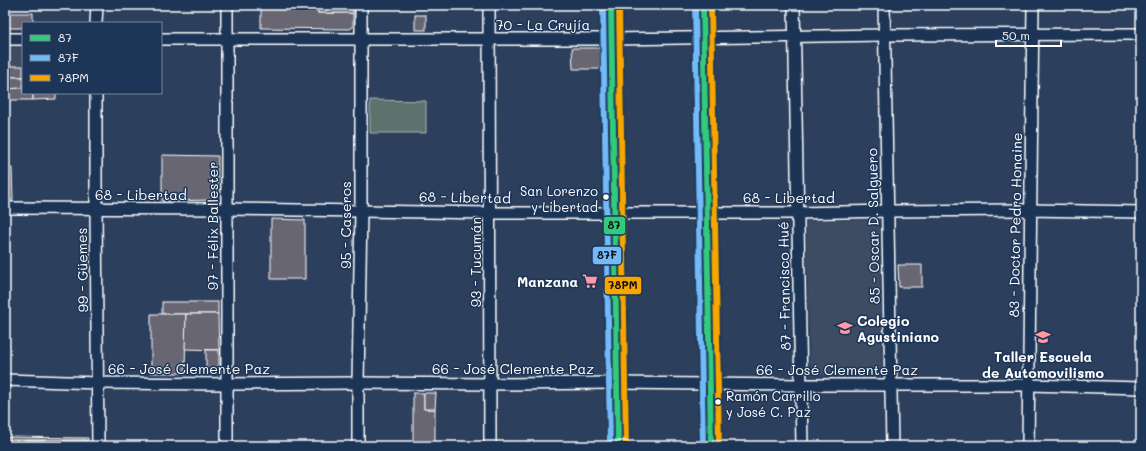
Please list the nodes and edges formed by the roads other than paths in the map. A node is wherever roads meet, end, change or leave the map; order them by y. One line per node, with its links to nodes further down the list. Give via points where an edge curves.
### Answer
1 (97, 5): 10 (street)
2 (227, 5): 19 (street, 97 - Félix Ballester)
3 (361, 5): 20 (street, 95 - Caseros)
4 (489, 5): 21 (street, 93 - Tucumán)
5 (611, 5): 22 (street)
6 (702, 5): 15 (street)
7 (794, 5): 14 (street, 87 - Francisco Hué)
8 (884, 5): 13 (street, 85 - Oscar D. Salguero)
9 (1033, 5): 11 (street, 83 - Doctor Pedro Honaine)
10 (96, 22)
11 (1032, 34): 12 (street, 70 - La Crujía); 13 (street, 70 - La Crujía); 27 (street, 83 - Doctor Pedro Honaine)
12 (1141, 34)
13 (885, 35): 14 (street, 70 - La Crujía); 29 (street, 85 - Oscar D. Salguero)
14 (794, 36): 15 (street, 70 - La Crujía); 34 (street, 87 - Francisco Hué)
15 (703, 38): 22 (street, 70 - La Crujía); 31 (street)
16 (5, 39): 17 (street)
17 (22, 39)
18 (162, 39): 19 (street, 70 - La Crujía)
19 (226, 39): 20 (street, 70 - La Crujía); 26 (street, 97 - Félix Ballester)
20 (360, 39): 21 (street, 70 - La Crujía); 28 (street, 95 - Caseros)
21 (488, 39): 22 (street, 70 - La Crujía); 33 (street, 93 - Tucumán)
22 (612, 39): 30 (street)
23 (96, 94): 25 (street, 99 - Güemes)
24 (5, 208): 25 (street, 68 - Libertad)
25 (96, 209): 26 (street, 68 - Libertad); 37 (street, 99 - Güemes)
26 (228, 209): 28 (street, 68 - Libertad); 39 (street, 97 - Félix Ballester)
27 (1030, 210): 29 (street, 68 - Libertad); 32 (street, 68 - Libertad); 42 (street, 83 - Doctor Pedro Honaine)
28 (361, 211): 33 (street, 68 - Libertad); 36 (street, 95 - Caseros)
29 (888, 211): 34 (street, 68 - Libertad); 44 (street, 85 - Oscar D. Salguero)
30 (615, 212): 31 (street, 68 - Libertad); 33 (street, 68 - Libertad); 38 (street)
31 (707, 212): 34 (street, 68 - Libertad); 41 (street)
32 (1141, 212)
33 (489, 213): 40 (street, 93 - Tucumán)
34 (797, 213): 43 (street, 87 - Francisco Hué)
35 (5, 380): 37 (street, 66 - José Clemente Paz)
36 (358, 382): 39 (street, 66 - José Clemente Paz); 40 (street, 66 - José Clemente Paz); 48 (street, 95 - Caseros)
37 (98, 383): 39 (street, 66 - José Clemente Paz); 46 (street, 99 - Güemes)
38 (618, 383): 40 (street, 66 - José Clemente Paz); 41 (street, 66 - José Clemente Paz); 50 (street)
39 (227, 384): 47 (street, 97 - Félix Ballester)
40 (490, 384): 49 (street, 93 - Tucumán)
41 (710, 384): 43 (street, 66 - José Clemente Paz); 51 (street)
42 (1029, 384): 44 (street, 66 - José Clemente Paz); 45 (street, 66 - José Clemente Paz); 54 (street, 83 - Doctor Pedro Honaine)
43 (801, 385): 44 (street, 66 - José Clemente Paz); 52 (street, 87 - Francisco Hué)
44 (891, 385): 53 (street, 85 - Oscar D. Salguero)
45 (1141, 388)
46 (98, 446)
47 (227, 446)
48 (358, 446)
49 (490, 446)
50 (618, 446)
51 (711, 446)
52 (802, 446)
53 (892, 446)
54 (1028, 446)

